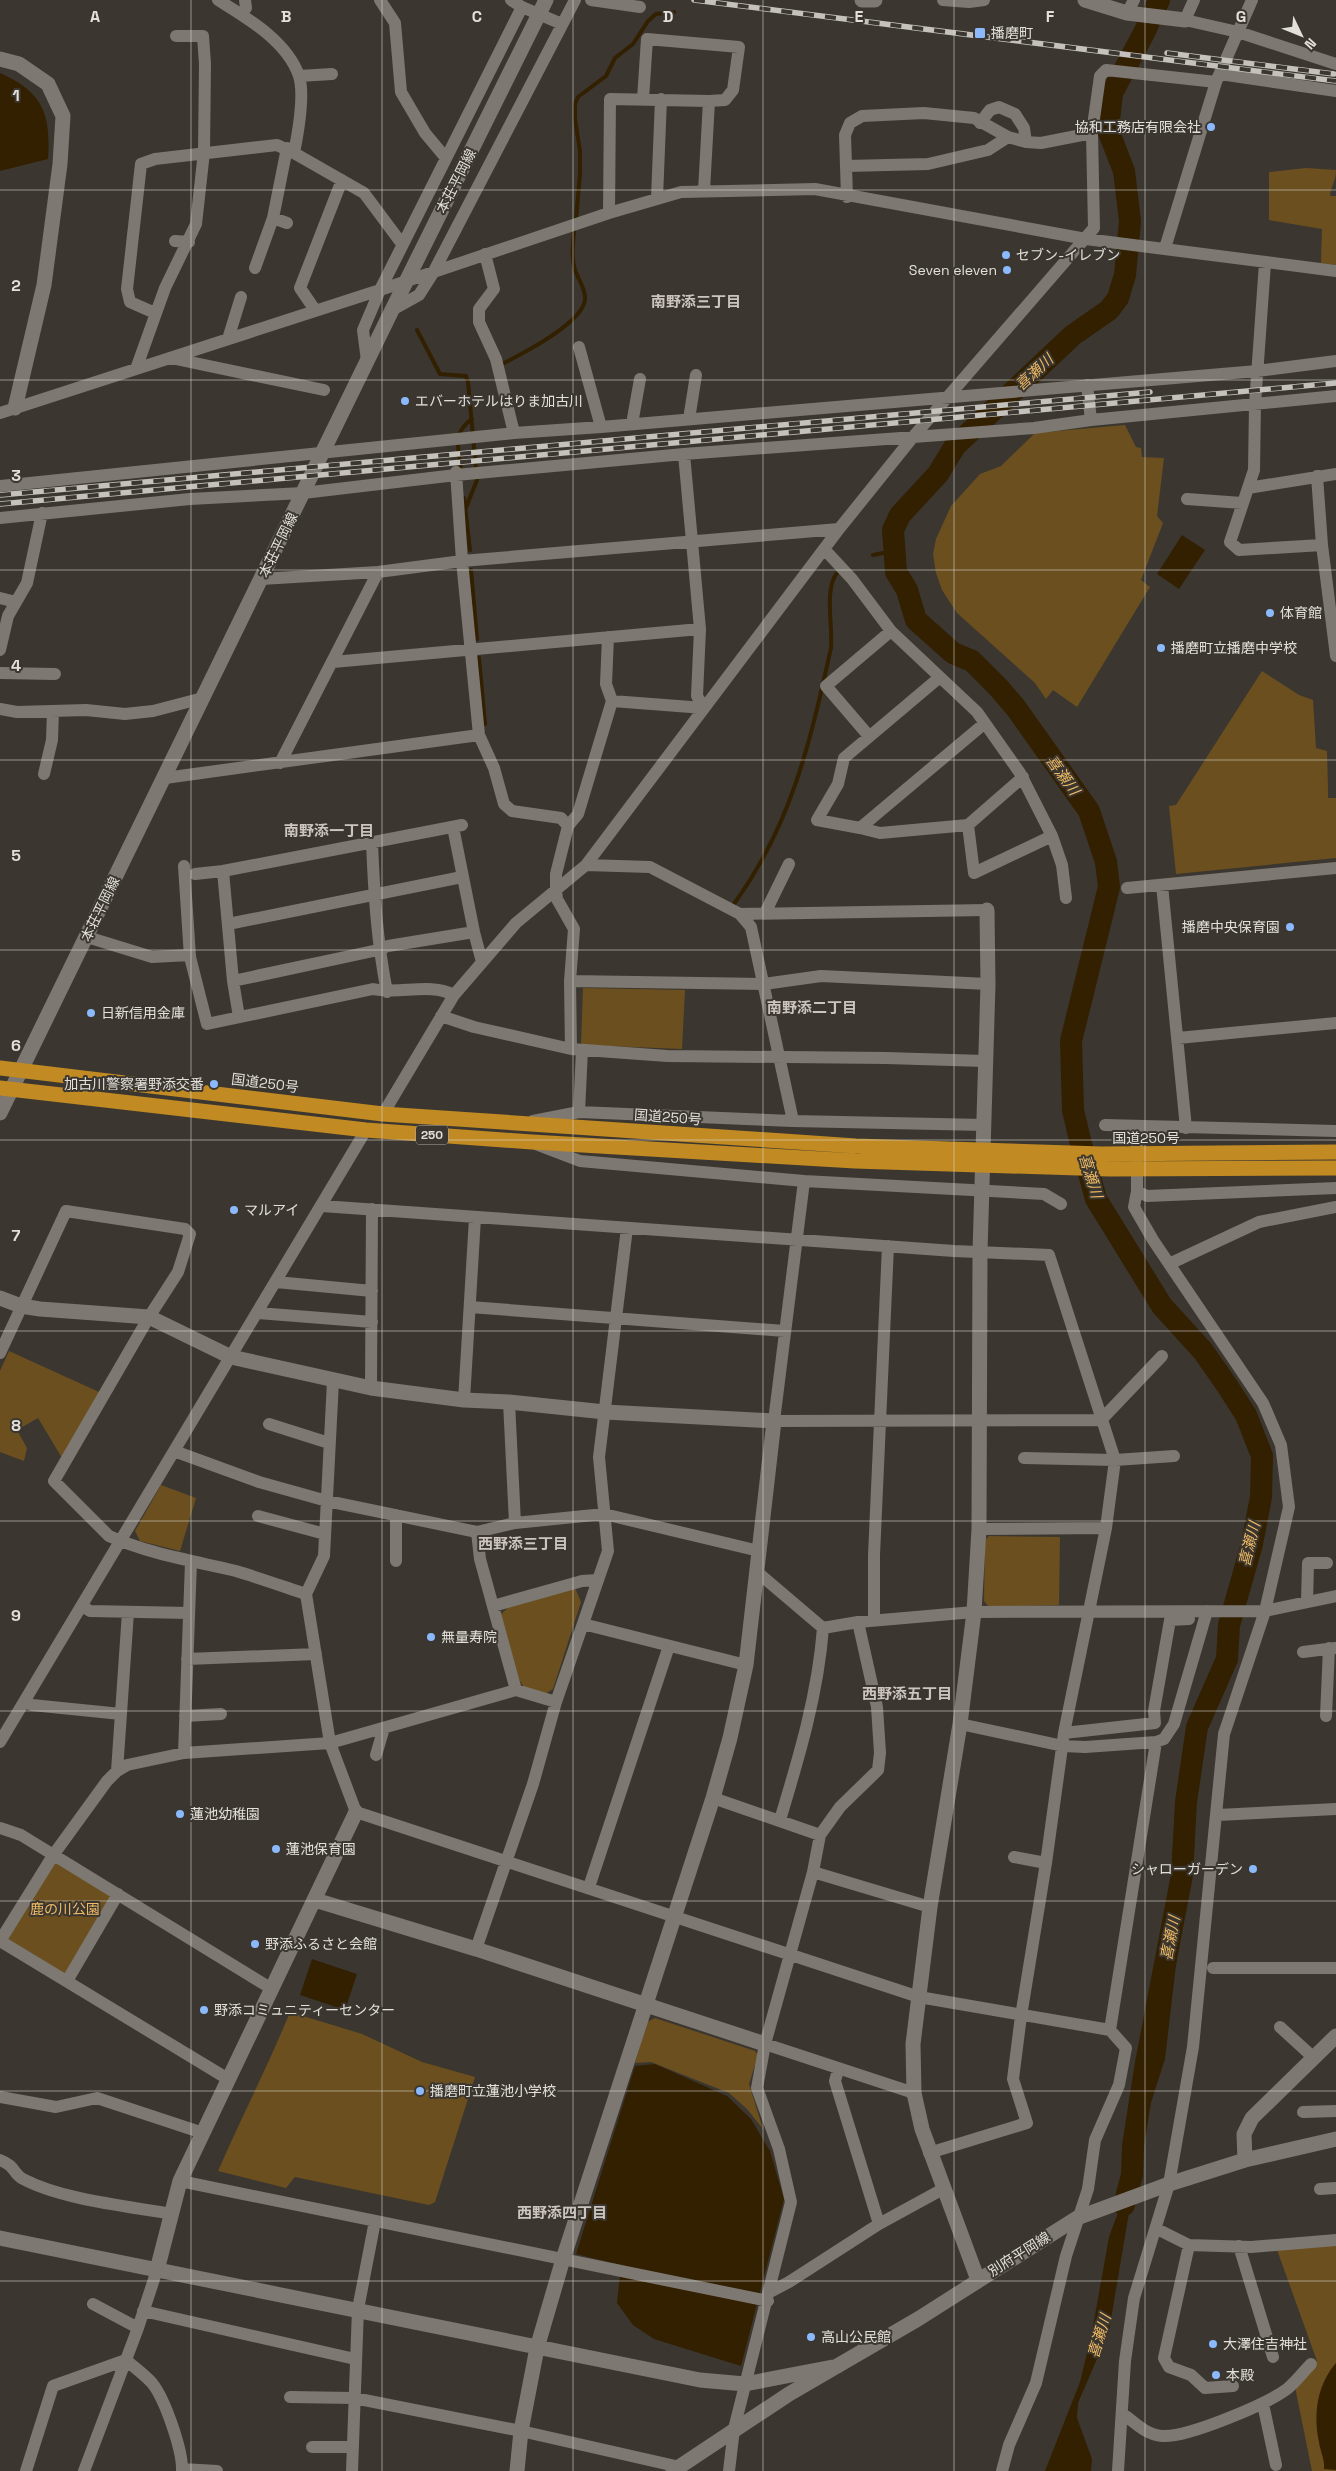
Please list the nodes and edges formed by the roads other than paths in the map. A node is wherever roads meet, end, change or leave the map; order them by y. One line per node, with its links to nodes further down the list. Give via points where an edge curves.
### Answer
1 (218, 0): 23 (street, via 282,46)
2 (380, 0): 35 (street, via 396,23 402,92 425,133)
3 (546, 0): 54 (street, 本荘平岡線)
4 (575, 0): 17 (street)
5 (591, 0): 15 (street)
6 (862, 0): 7 (street)
7 (875, 0)
8 (943, 0): 9 (street)
9 (984, 0)
10 (1084, 0): 14 (street)
11 (1194, 0): 16 (street)
12 (1252, 0): 18 (street)
13 (517, 4): 17 (street); 35 (street)
14 (1131, 6): 16 (street)
15 (640, 7)
16 (1185, 20): 18 (street)
17 (562, 24): 53 (street)
18 (1238, 32): 21 (street); 24 (street)
19 (176, 36): 34 (street, via 203,36 206,64)
20 (0, 58): 74 (street, via 19,64 48,84 63,116 44,285)
21 (1336, 64)
22 (332, 74): 23 (street)
23 (299, 76): 33 (street, via 307,113)
24 (1218, 78): 25 (street); 30 (street, via 1106,70 1100,76); 48 (street)
25 (1336, 91)
26 (643, 98): 27 (street); 28 (street, via 647,39 739,48 734,90 725,100); 41 (street, via 610,99)
27 (661, 99): 28 (street); 40 (street)
28 (709, 101): 38 (street)
29 (980, 123): 31 (street); 32 (street, via 990,110 999,107 1016,114 1024,128); 36 (street, via 974,118 924,113 862,116 850,123 845,135)
30 (1092, 133): 32 (street); 44 (street, via 1094,228)
31 (1008, 137): 32 (street); 36 (street, via 988,150 928,164)
32 (1026, 142)
33 (290, 151): 34 (street, via 278,145); 37 (street); 42 (street)
34 (204, 152): 46 (street, via 196,224); 59 (street, via 141,164 127,289 130,302)
35 (445, 157): 47 (street)
36 (846, 166): 39 (street)
37 (342, 180): 47 (street, via 364,193); 57 (street, via 300,288)
38 (704, 191): 39 (street, via 815,189); 40 (street)
39 (846, 197): 44 (street)
40 (658, 198): 41 (street)
41 (609, 212): 49 (street)
42 (273, 218): 43 (street); 51 (street)
43 (286, 222)
44 (1086, 239): 48 (street, via 1140,248); 71 (street)
45 (175, 240): 46 (street)
46 (188, 242): 59 (street)
47 (402, 244): 55 (street)
48 (1165, 248): 50 (street)
49 (485, 254): 53 (street); 79 (street, via 494,290 480,309 479,322 496,359)
50 (1265, 263): 52 (street); 66 (street)
51 (255, 268)
52 (1336, 271)
53 (433, 273): 54 (street); 58 (street, via 419,295)
54 (406, 281): 55 (street); 58 (street, 本荘平岡線)
55 (380, 290): 57 (street); 63 (street, via 363,330)
56 (242, 297): 60 (street)
57 (315, 310): 60 (street)
58 (392, 310): 63 (street, 本荘平岡線)
59 (155, 313): 65 (street)
60 (228, 339): 62 (street)
61 (579, 347): 78 (street)
62 (170, 358): 65 (street); 70 (street)
63 (367, 361): 81 (street, 本荘平岡線)
64 (1336, 362): 66 (street)
65 (136, 369): 74 (street)
66 (1257, 370): 69 (street); 73 (street)
67 (696, 375): 75 (street)
68 (640, 379): 77 (street)
69 (1087, 385): 71 (street); 76 (street)
70 (324, 390)
71 (949, 396): 75 (street); 80 (street)
72 (1336, 396): 73 (street)
73 (1255, 404): 76 (street); 87 (street, via 1254,470)
74 (7, 410)
75 (689, 419): 77 (street)
76 (1091, 420): 80 (street, via 1034,428)
77 (632, 424): 78 (street)
78 (601, 427): 79 (street)
79 (514, 433): 81 (street)
80 (913, 437): 82 (street); 93 (street)
81 (323, 453): 86 (street); 88 (street, 本荘平岡線)
82 (684, 454): 83 (street); 94 (street)
83 (456, 473): 88 (street); 97 (street)
84 (1336, 474): 85 (street)
85 (1317, 476): 87 (street); 95 (street)
86 (0, 486)
87 (1248, 488): 90 (street)
88 (303, 493): 91 (street, via 190,499); 99 (street, 本荘平岡線)
89 (1187, 498): 90 (street)
90 (1242, 503): 95 (street, via 1230,542 1239,550)
91 (42, 513): 92 (street); 101 (street, via 27,583)
92 (0, 518)
93 (839, 529): 94 (street); 96 (street)
94 (694, 540): 97 (street); 102 (street)
95 (1322, 545): 107 (street)
96 (825, 550): 103 (street); 114 (street)
97 (462, 560): 98 (street); 106 (street)
98 (378, 572): 99 (street); 108 (street)
99 (261, 580): 112 (street, 本荘平岡線)
100 (0, 598): 101 (street)
101 (16, 602): 105 (street, via 8,616)
102 (700, 629): 104 (street); 114 (street, via 697,696)
103 (891, 630): 111 (street); 119 (street, via 826,686)
104 (608, 637): 106 (street); 113 (street, via 606,684)
105 (0, 650)
106 (470, 650): 108 (street); 118 (street)
107 (1336, 656)
108 (333, 662): 120 (street)
109 (0, 673): 110 (street)
110 (55, 674)
111 (940, 677): 117 (street); 119 (street)
112 (203, 698): 116 (street, via 153,711 125,714); 123 (street, 本荘平岡線)
113 (612, 701): 114 (street); 125 (street, via 578,814)
114 (704, 708): 130 (street)
115 (0, 709): 116 (street)
116 (53, 711): 121 (street, via 52,740)
117 (985, 723): 122 (street); 126 (street)
118 (480, 735): 120 (street); 125 (street, via 504,804 512,811 560,818)
119 (868, 735): 126 (street, via 844,758 838,784 817,820)
120 (280, 763): 123 (street)
121 (44, 774)
122 (1023, 777): 124 (street); 127 (street)
123 (164, 778): 146 (street, 本荘平岡線)
124 (968, 825): 126 (street, via 880,833); 127 (street, via 974,872)
125 (568, 826): 138 (street, via 556,874)
126 (860, 828)
127 (1052, 836): 140 (street, via 1062,865)
128 (372, 842): 133 (street); 135 (street, via 458,826); 139 (street)
129 (789, 864): 142 (street)
130 (586, 865): 138 (street); 143 (street, via 650,867)
131 (184, 866): 148 (street)
132 (1336, 868): 136 (street)
133 (223, 871): 134 (street); 144 (street)
134 (195, 874)
135 (462, 877): 139 (street); 145 (street)
136 (1162, 885): 137 (street); 159 (street)
137 (1127, 888)
138 (556, 890): 149 (street, via 516,923); 151 (street, via 557,899 574,929)
139 (374, 896): 144 (street); 147 (street)
140 (1066, 898)
141 (987, 910): 142 (street); 153 (street)
142 (766, 913): 143 (street)
143 (740, 914): 152 (street, via 751,927)
144 (228, 924): 150 (street)
145 (474, 932): 147 (street); 149 (street)
146 (87, 937): 148 (street, via 152,957); 164 (street, 本荘平岡線)
147 (378, 950): 150 (street); 154 (street)
148 (190, 955): 157 (street, via 207,1024)
149 (482, 962): 155 (street)
150 (233, 981): 157 (street)
151 (570, 981): 152 (street); 160 (street)
152 (764, 984): 153 (street, via 821,976); 161 (street)
153 (988, 984): 162 (street)
154 (387, 992): 155 (street, via 442,988); 157 (street, via 373,989)
155 (454, 995): 156 (street)
156 (441, 1016): 160 (street, via 474,1027); 168 (street)
157 (239, 1017)
158 (1336, 1023): 159 (street)
159 (1178, 1038): 174 (street)
160 (576, 1049): 161 (street, via 667,1056); 166 (street)
161 (779, 1056): 162 (street); 169 (street)
162 (985, 1061): 171 (street)
163 (0, 1068): 164 (highway, 国道250号 / 250)
164 (21, 1071): 165 (street, 本荘平岡線); 168 (highway, 国道250号 / 250)
165 (6, 1089): 167 (street, 本荘平岡線); 175 (highway, 国道250号 / 250)
166 (579, 1112): 169 (street); 170 (street)
167 (0, 1113)
168 (384, 1114): 170 (highway, 国道250号 / 250); 175 (street)
169 (793, 1121): 171 (street)
170 (516, 1124): 179 (highway, 国道250号 / 250)
171 (984, 1125): 184 (street)
172 (1105, 1125): 173 (street)
173 (1138, 1126): 174 (street); 185 (street)
174 (1186, 1128): 176 (street)
175 (366, 1130): 177 (highway, 国道250号 / 250); 187 (street)
176 (1336, 1131)
177 (532, 1142): 179 (highway, 国道250号 / 250); 182 (street, via 580,1161)
178 (1336, 1152): 180 (highway, 国道250号 / 250)
179 (855, 1153): 180 (highway, 国道250号 / 250, via 1102,1154)
180 (1262, 1162): 181 (highway, 国道250号 / 250)
181 (1336, 1168)
182 (804, 1181): 184 (street); 192 (street)
183 (1336, 1188): 185 (street, via 1147,1196)
184 (982, 1191): 186 (street, via 1044,1194); 194 (street)
185 (1137, 1191): 195 (street, via 1134,1207)
186 (1061, 1204)
187 (322, 1206): 189 (street); 196 (street)
188 (1336, 1207): 195 (street, via 1259,1222)
189 (372, 1209): 190 (street); 197 (street)
190 (475, 1218): 191 (street); 200 (street)
191 (627, 1228): 192 (street); 203 (street)
192 (797, 1238): 193 (street); 205 (street)
193 (888, 1246): 194 (street); 217 (street)
194 (980, 1252): 214 (street); 215 (street, via 1049,1256)
195 (1169, 1264): 245 (street, via 1263,1403 1282,1445 1289,1507)
196 (276, 1282): 197 (street); 201 (street)
197 (372, 1291): 204 (street)
198 (0, 1298): 199 (street)
199 (21, 1306): 202 (street); 202 (street, via 66,1211 185,1229 190,1234 178,1272); 206 (street)
200 (470, 1307): 203 (street); 211 (street)
201 (258, 1313): 204 (street); 208 (street)
202 (149, 1318): 208 (street); 233 (street, via 54,1481 109,1536)
203 (616, 1318): 205 (street); 213 (street)
204 (372, 1322): 210 (street)
205 (786, 1331): 216 (street)
206 (0, 1354)
207 (1162, 1356): 215 (street)
208 (231, 1357): 209 (street); 220 (street)
209 (333, 1381): 210 (street); 219 (street)
210 (371, 1388): 211 (street)
211 (464, 1400): 212 (street)
212 (509, 1402): 213 (street); 228 (street)
213 (605, 1412): 216 (street); 225 (street, via 599,1457)
214 (978, 1420): 215 (street); 217 (street); 230 (street)
215 (1101, 1420): 223 (street)
216 (774, 1421): 217 (street); 234 (street)
217 (881, 1421): 251 (street)
218 (269, 1424): 219 (street)
219 (329, 1443): 224 (street)
220 (174, 1451): 224 (street, via 259,1482); 233 (street)
221 (1174, 1456): 223 (street)
222 (1024, 1458): 223 (street)
223 (1115, 1460): 229 (street)
224 (327, 1500): 226 (street); 232 (street)
225 (604, 1514): 228 (street); 234 (street); 239 (street, via 608,1551)
226 (396, 1515): 231 (street); 236 (street)
227 (258, 1516): 232 (street)
228 (515, 1523): 231 (street)
229 (1106, 1528): 230 (street); 248 (street)
230 (979, 1529): 247 (street)
231 (477, 1532): 244 (street)
232 (325, 1534): 240 (street, via 324,1556)
233 (120, 1541): 235 (street); 243 (street)
234 (759, 1551): 238 (street)
235 (190, 1562): 240 (street, via 236,1572); 250 (street)
236 (396, 1562)
237 (1328, 1564): 242 (street, via 1308,1563)
238 (758, 1572): 254 (street); 260 (street)
239 (597, 1580): 244 (street, via 582,1581); 253 (street)
240 (306, 1594): 258 (street)
241 (1336, 1596): 242 (street)
242 (1307, 1602): 245 (street)
243 (82, 1606): 246 (street, via 90,1611); 262 (street)
244 (492, 1606): 261 (street)
245 (1266, 1611): 249 (street); 283 (street, via 1224,1734)
246 (128, 1612): 250 (street); 264 (street)
247 (974, 1612): 248 (street); 251 (street); 269 (street)
248 (1090, 1612): 249 (street); 272 (street)
249 (1207, 1612): 268 (street, via 1189,1619 1170,1620 1154,1711); 271 (street)
250 (189, 1613): 259 (street)
251 (874, 1620): 252 (street)
252 (858, 1622): 254 (street); 286 (street, via 877,1707 878,1770 840,1807)
253 (583, 1624): 255 (street); 263 (street)
254 (822, 1628): 284 (street, via 820,1664 806,1733)
255 (669, 1646): 260 (street); 292 (street)
256 (1332, 1648): 257 (street); 267 (street)
257 (1303, 1652)
258 (316, 1654): 259 (street); 275 (street)
259 (187, 1659): 266 (street)
260 (746, 1665): 280 (street)
261 (516, 1690): 263 (street); 270 (street)
262 (24, 1702): 264 (street); 273 (street)
263 (556, 1702): 289 (street, via 533,1784)
264 (121, 1714): 279 (street)
265 (221, 1714): 266 (street)
266 (185, 1716): 278 (street)
267 (1326, 1716)
268 (1155, 1723): 271 (street); 272 (street)
269 (960, 1724): 276 (street); 295 (street)
270 (384, 1728): 275 (street); 277 (street)
271 (1172, 1728): 274 (street, via 1164,1739)
272 (1064, 1733): 276 (street)
273 (0, 1742)
274 (1156, 1742): 276 (street); 308 (street)
275 (330, 1743): 278 (street); 282 (street)
276 (1063, 1746): 290 (street)
277 (382, 1749)
278 (184, 1753): 279 (street)
279 (117, 1770): 287 (street)
280 (713, 1798): 284 (street); 296 (street)
281 (1336, 1808): 283 (street)
282 (356, 1812): 289 (street); 294 (street)
283 (1218, 1815): 324 (street, via 1210,1864 1193,2047)
284 (780, 1820): 286 (street)
285 (0, 1828): 287 (street, via 21,1835)
286 (820, 1834): 291 (street)
287 (54, 1854): 293 (street); 297 (street)
288 (1014, 1857): 290 (street)
289 (506, 1862): 292 (street); 298 (street)
290 (1046, 1863): 306 (street)
291 (813, 1872): 295 (street); 299 (street)
292 (590, 1887): 296 (street)
293 (118, 1894): 302 (street); 303 (street)
294 (315, 1900): 298 (street); 303 (street)
295 (930, 1907): 304 (street)
296 (674, 1916): 299 (street); 305 (street)
297 (0, 1941): 302 (street)
298 (476, 1949): 305 (street)
299 (790, 1955): 304 (street); 310 (street)
300 (1213, 1968): 301 (street)
301 (1336, 1968)
302 (67, 1981): 313 (street)
303 (272, 1989): 313 (street)
304 (919, 1997): 306 (street); 314 (street, via 913,2044)
305 (645, 2005): 310 (street); 337 (street)
306 (1021, 2016): 308 (street); 320 (street, via 1013,2079 1027,2123)
307 (1280, 2027): 311 (street)
308 (1110, 2030): 329 (street, via 1126,2048 1119,2085 1096,2140 1088,2189)
309 (1336, 2036): 311 (street)
310 (765, 2044): 312 (street); 340 (street, via 757,2088 779,2149 791,2202)
311 (1314, 2058): 322 (street, via 1252,2118 1244,2134)
312 (838, 2070): 314 (street); 331 (street, via 835,2081)
313 (228, 2079): 318 (street)
314 (914, 2093): 320 (street)
315 (1, 2100): 318 (street, via 56,2107 97,2098)
316 (1336, 2111): 317 (street)
317 (1303, 2112)
318 (202, 2133): 323 (street)
319 (1336, 2139): 322 (street, 別府平岡線)
320 (929, 2153): 327 (street)
321 (0, 2160): 328 (street, via 11,2164 21,2178 61,2193)
322 (1245, 2160): 324 (street, 別府平岡線)
323 (180, 2181): 328 (street); 330 (street)
324 (1164, 2186): 329 (street, 別府平岡線); 332 (street)
325 (1336, 2188): 326 (street)
326 (1320, 2189)
327 (943, 2190): 331 (street); 339 (street)
328 (172, 2214): 338 (street)
329 (1077, 2218): 339 (street, 別府平岡線); 370 (street, via 1036,2383 1009,2445)
330 (375, 2221): 337 (street); 342 (street)
331 (879, 2224): 340 (street)
332 (1157, 2229): 335 (street); 356 (street, via 1134,2298)
333 (0, 2238): 338 (street)
334 (1336, 2240): 336 (street)
335 (1189, 2245): 336 (street); 352 (street, via 1164,2358 1169,2368 1191,2375 1205,2388)
336 (1238, 2246): 346 (street)
337 (563, 2258): 340 (street); 345 (street)
338 (157, 2270): 342 (street); 343 (street)
339 (978, 2280): 350 (street, 別府平岡線)
340 (769, 2296): 351 (street)
341 (93, 2304): 344 (street)
342 (358, 2309): 345 (street); 347 (street)
343 (144, 2311): 344 (street); 347 (street)
344 (138, 2328): 348 (street)
345 (537, 2348): 351 (street, via 700,2380); 358 (street)
346 (1273, 2357)
347 (355, 2359): 354 (street)
348 (126, 2360): 363 (street, via 153,2384 172,2425); 364 (street, via 53,2386); 365 (street)
349 (1311, 2364): 355 (street, via 1288,2388)
350 (838, 2366): 351 (street); 357 (street, 別府平岡線)
351 (745, 2384): 357 (street)
352 (1233, 2386)
353 (290, 2397): 354 (street)
354 (354, 2398): 358 (street); 360 (street)
355 (1263, 2404): 356 (street, via 1189,2431 1162,2436 1146,2432); 361 (street)
356 (1122, 2413): 371 (street)
357 (734, 2429): 362 (street, 別府平岡線); 369 (street)
358 (521, 2431): 362 (street); 368 (street)
359 (312, 2447): 360 (street)
360 (352, 2447): 367 (street)
361 (1276, 2465)
362 (676, 2469)
363 (182, 2470): 366 (street)
364 (26, 2471)
365 (84, 2471)
366 (218, 2471)
367 (352, 2471)
368 (517, 2471)
369 (730, 2471)
370 (1002, 2471)
371 (1118, 2471)

